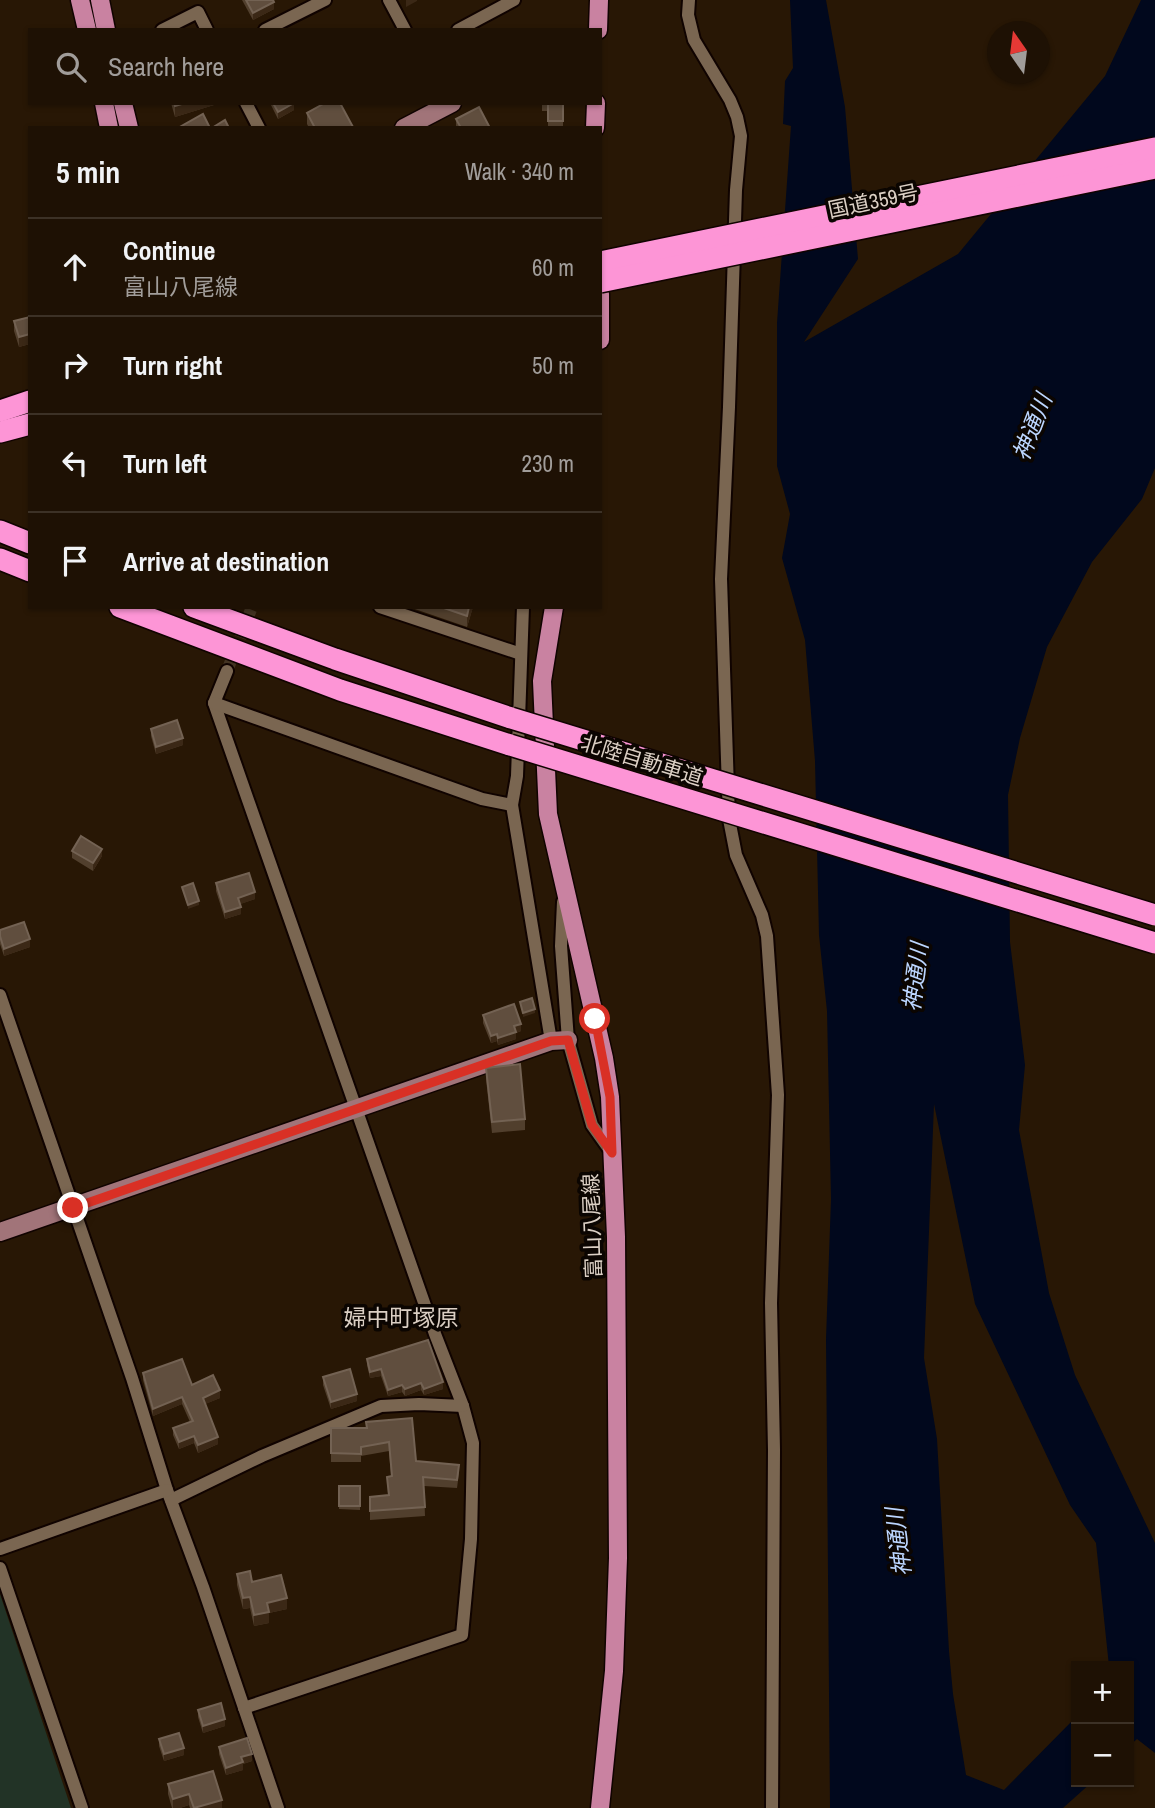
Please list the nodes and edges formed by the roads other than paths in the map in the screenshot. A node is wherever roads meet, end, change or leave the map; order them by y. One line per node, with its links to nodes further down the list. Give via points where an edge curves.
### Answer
1 (80, 0): 8 (main road)
2 (100, 0): 9 (main road)
3 (325, 0): 12 (street)
4 (389, 0): 13 (street)
5 (514, 0): 14 (street)
6 (599, 0): 15 (main road)
7 (689, 0): 64 (street, via 694,40 730,100 741,136 721,579 729,819 736,855 767,936 778,1095 771,1303)
8 (86, 28)
9 (106, 28)
10 (166, 28): 11 (street, via 198,12)
11 (206, 28)
12 (269, 28)
13 (404, 28)
14 (462, 28)
15 (598, 28)
16 (104, 105): 21 (main road)
17 (124, 105): 22 (main road)
18 (247, 105): 23 (street)
19 (596, 105): 25 (main road)
20 (440, 111): 24 (street)
21 (109, 126)
22 (129, 126)
23 (258, 126)
24 (408, 126)
25 (595, 126)
26 (1155, 148): 28 (highway, 国道359号, bridge)
27 (1155, 168): 29 (highway, 国道359号, bridge)
28 (602, 262)
29 (602, 282)
30 (28, 402): 31 (highway)
31 (0, 411)
32 (28, 426): 33 (highway)
33 (0, 432)
34 (0, 531): 35 (highway)
35 (28, 542)
36 (0, 559): 37 (highway)
37 (28, 570)
38 (125, 609): 49 (highway, 北陸自動車道, bridge, via 340,690 510,746)
39 (199, 609): 48 (highway, 北陸自動車道, bridge, via 511,718)
40 (386, 609): 43 (street)
41 (523, 609): 43 (street)
42 (554, 609): 47 (main road, 富山八尾線, via 542,681 548,814)
43 (520, 654): 46 (street, via 522,683)
44 (227, 671): 45 (street)
45 (214, 703): 46 (street, via 481,799); 52 (street)
46 (512, 805): 51 (street)
47 (564, 884): 51 (street); 53 (main road, 富山八尾線, via 604,1058)
48 (1155, 915)
49 (1155, 943)
50 (0, 995): 54 (street)
51 (559, 1041): 52 (street); 53 (street, via 592,1125)
52 (357, 1110): 54 (street); 56 (street)
53 (612, 1153): 63 (main road, 富山八尾線, via 618,1558 614,1671)
54 (73, 1208): 55 (street); 57 (street)
55 (0, 1232)
56 (463, 1406): 57 (street, via 381,1406); 60 (street, via 473,1443 462,1635)
57 (169, 1495): 58 (street); 60 (street)
58 (0, 1549)
59 (0, 1568): 61 (street)
60 (244, 1708): 62 (street)
61 (82, 1808)
62 (278, 1808)
63 (600, 1808)
64 (772, 1808)

